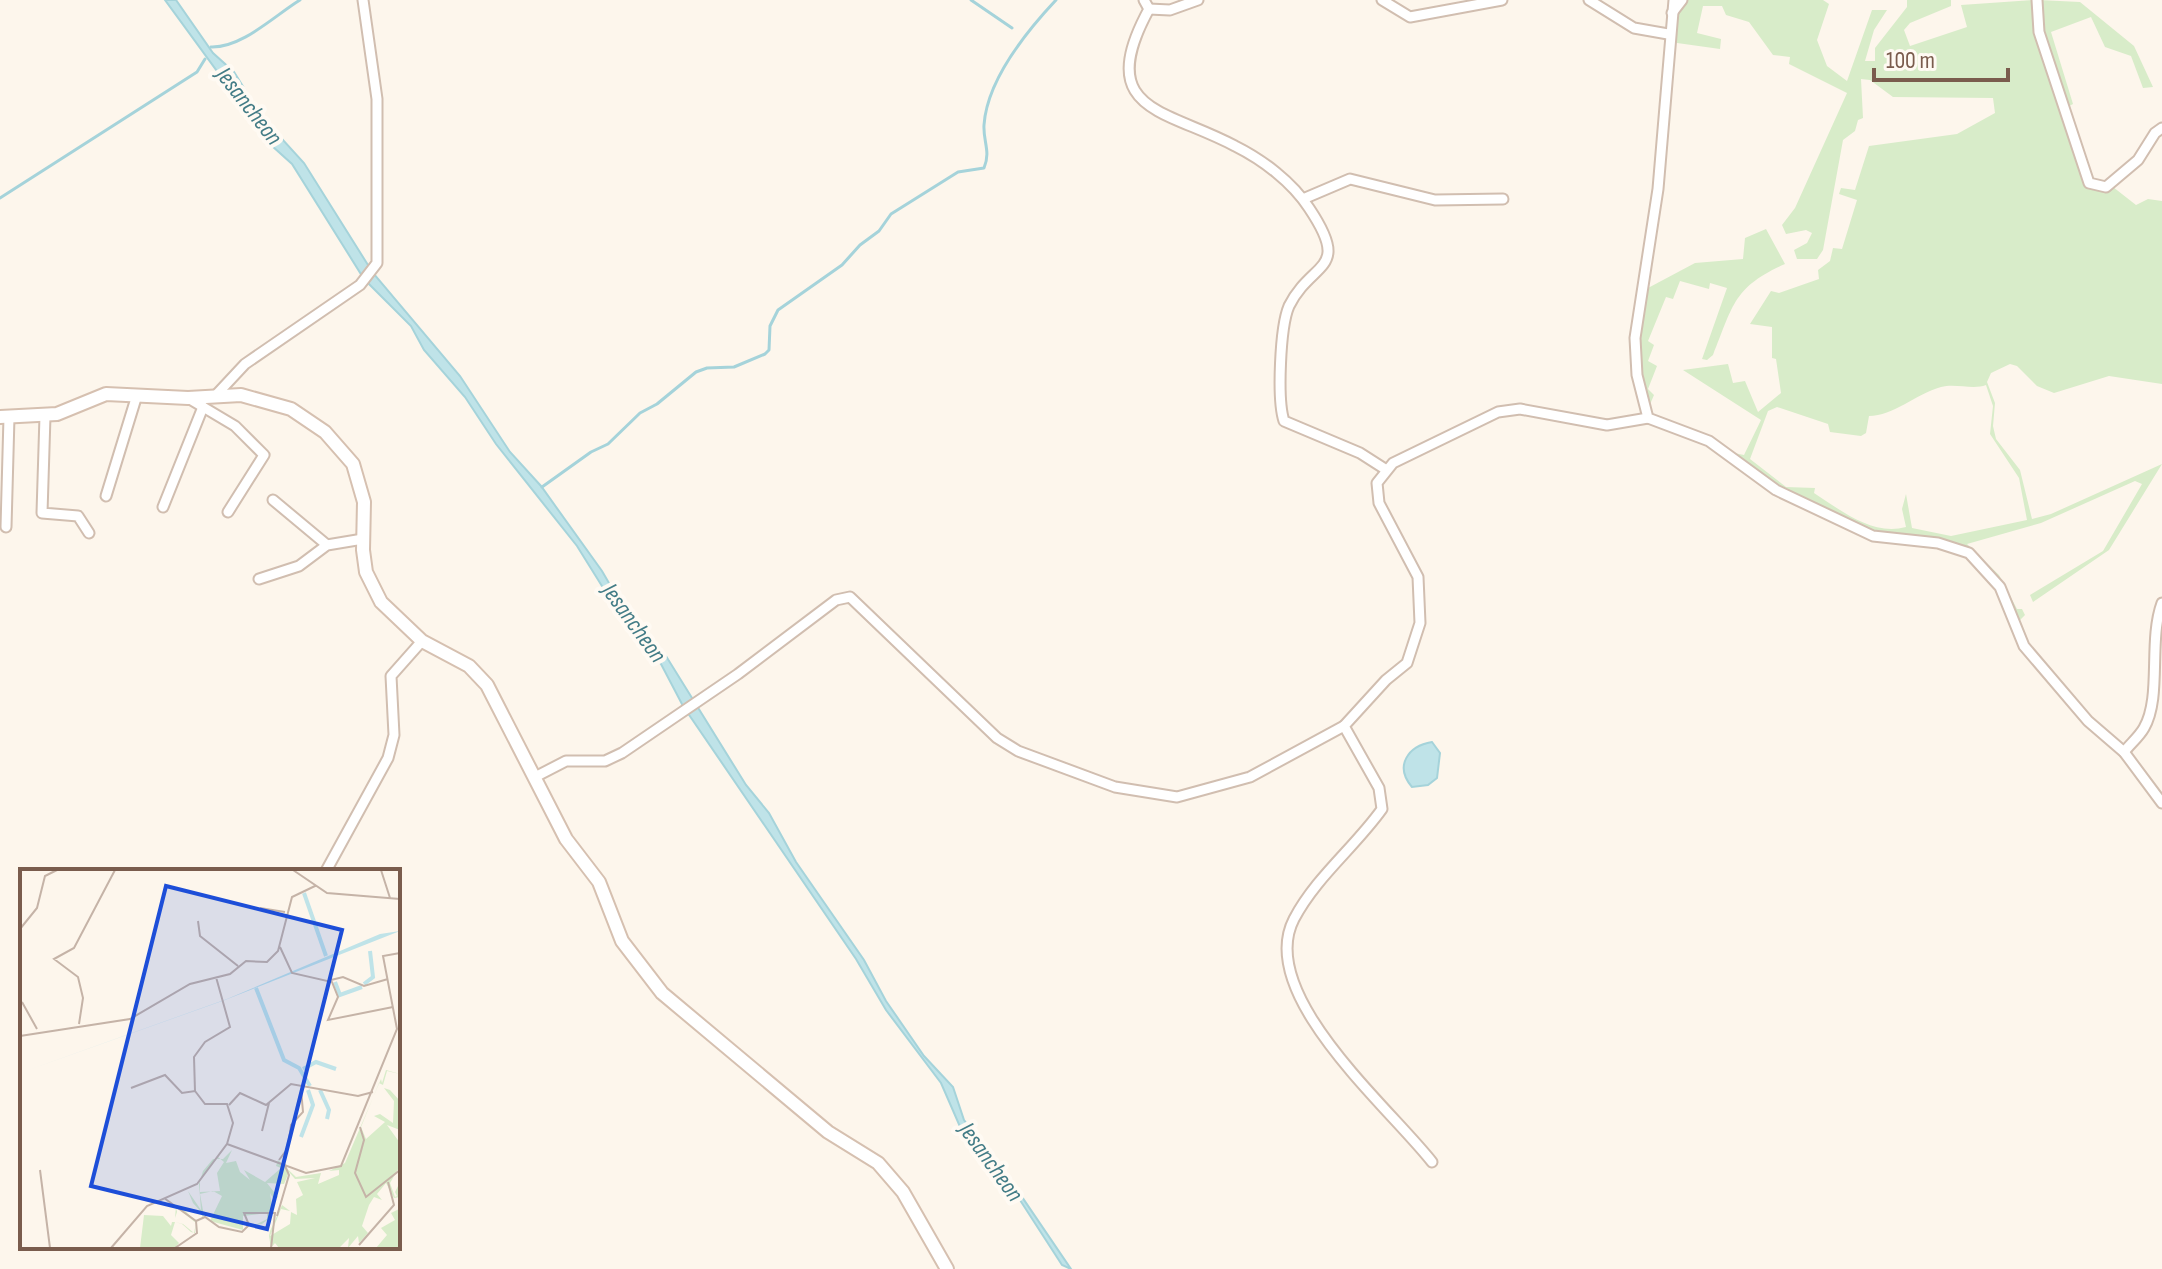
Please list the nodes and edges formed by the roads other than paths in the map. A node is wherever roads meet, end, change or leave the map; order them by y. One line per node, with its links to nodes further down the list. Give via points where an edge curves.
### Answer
1 (363, 0): 15 (street, via 377,99 379,254 360,285 245,364)
2 (1198, 0): 9 (street, via 1170,10)
3 (1382, 0): 4 (street, via 1410,17)
4 (1502, 0)
5 (1589, 0): 11 (street, via 1634,28)
6 (1674, 0): 10 (street)
7 (1682, 0): 10 (street)
8 (2037, 0): 12 (street, via 2039,32 2089,183 2106,187 2121,177)
9 (1147, 5): 13 (street, via 1129,64 1140,97 1169,120 1250,154)
10 (1670, 16): 11 (street)
11 (1668, 34): 21 (street, via 1661,161 1635,338)
12 (2162, 128)
13 (1303, 199): 14 (street, via 1356,179 1435,200); 22 (street, via 1329,245 1326,260 1293,300 1284,321 1282,416)
14 (1503, 199)
15 (217, 394): 17 (street); 29 (street, via 275,402 338,444 363,490)
16 (137, 395): 17 (street); 19 (street, via 96,396); 23 (street)
17 (188, 398): 18 (street)
18 (203, 407): 25 (street); 26 (street, via 235,426 264,455)
19 (45, 416): 20 (street); 28 (street, via 42,513 78,516)
20 (5, 417): 27 (street)
21 (1648, 418): 22 (street, via 1607,425 1520,409 1498,412); 35 (street, via 1709,441 1776,490 1873,536 1938,543 1969,553 2000,587 2024,646 2088,721)
22 (1385, 469): 34 (street, via 1377,483 1379,503 1415,568 1420,623 1407,663)
23 (106, 496)
24 (273, 500): 30 (street)
25 (163, 507)
26 (228, 512)
27 (6, 527)
28 (89, 533)
29 (363, 539): 30 (street); 33 (street, via 366,572 376,595)
30 (327, 545): 31 (street, via 299,566)
31 (259, 579)
32 (2162, 603): 35 (street, via 2155,628 2152,707 2144,728)
33 (422, 641): 36 (street, via 480,676); 38 (street, via 394,670 394,735 388,758)
34 (1344, 726): 36 (street, via 1259,773 1196,793 1171,797 1115,787 997,738 850,597 836,600 611,759 566,761); 39 (street, via 1379,788 1382,809 1299,910 1284,947 1286,963 1300,996 1345,1066)
35 (2124, 752): 37 (street)
36 (535, 777): 40 (street, via 566,839 595,874 622,941 662,993 828,1132 878,1163 903,1192)
37 (2162, 803)
38 (327, 869)
39 (1432, 1162)
40 (947, 1269)

